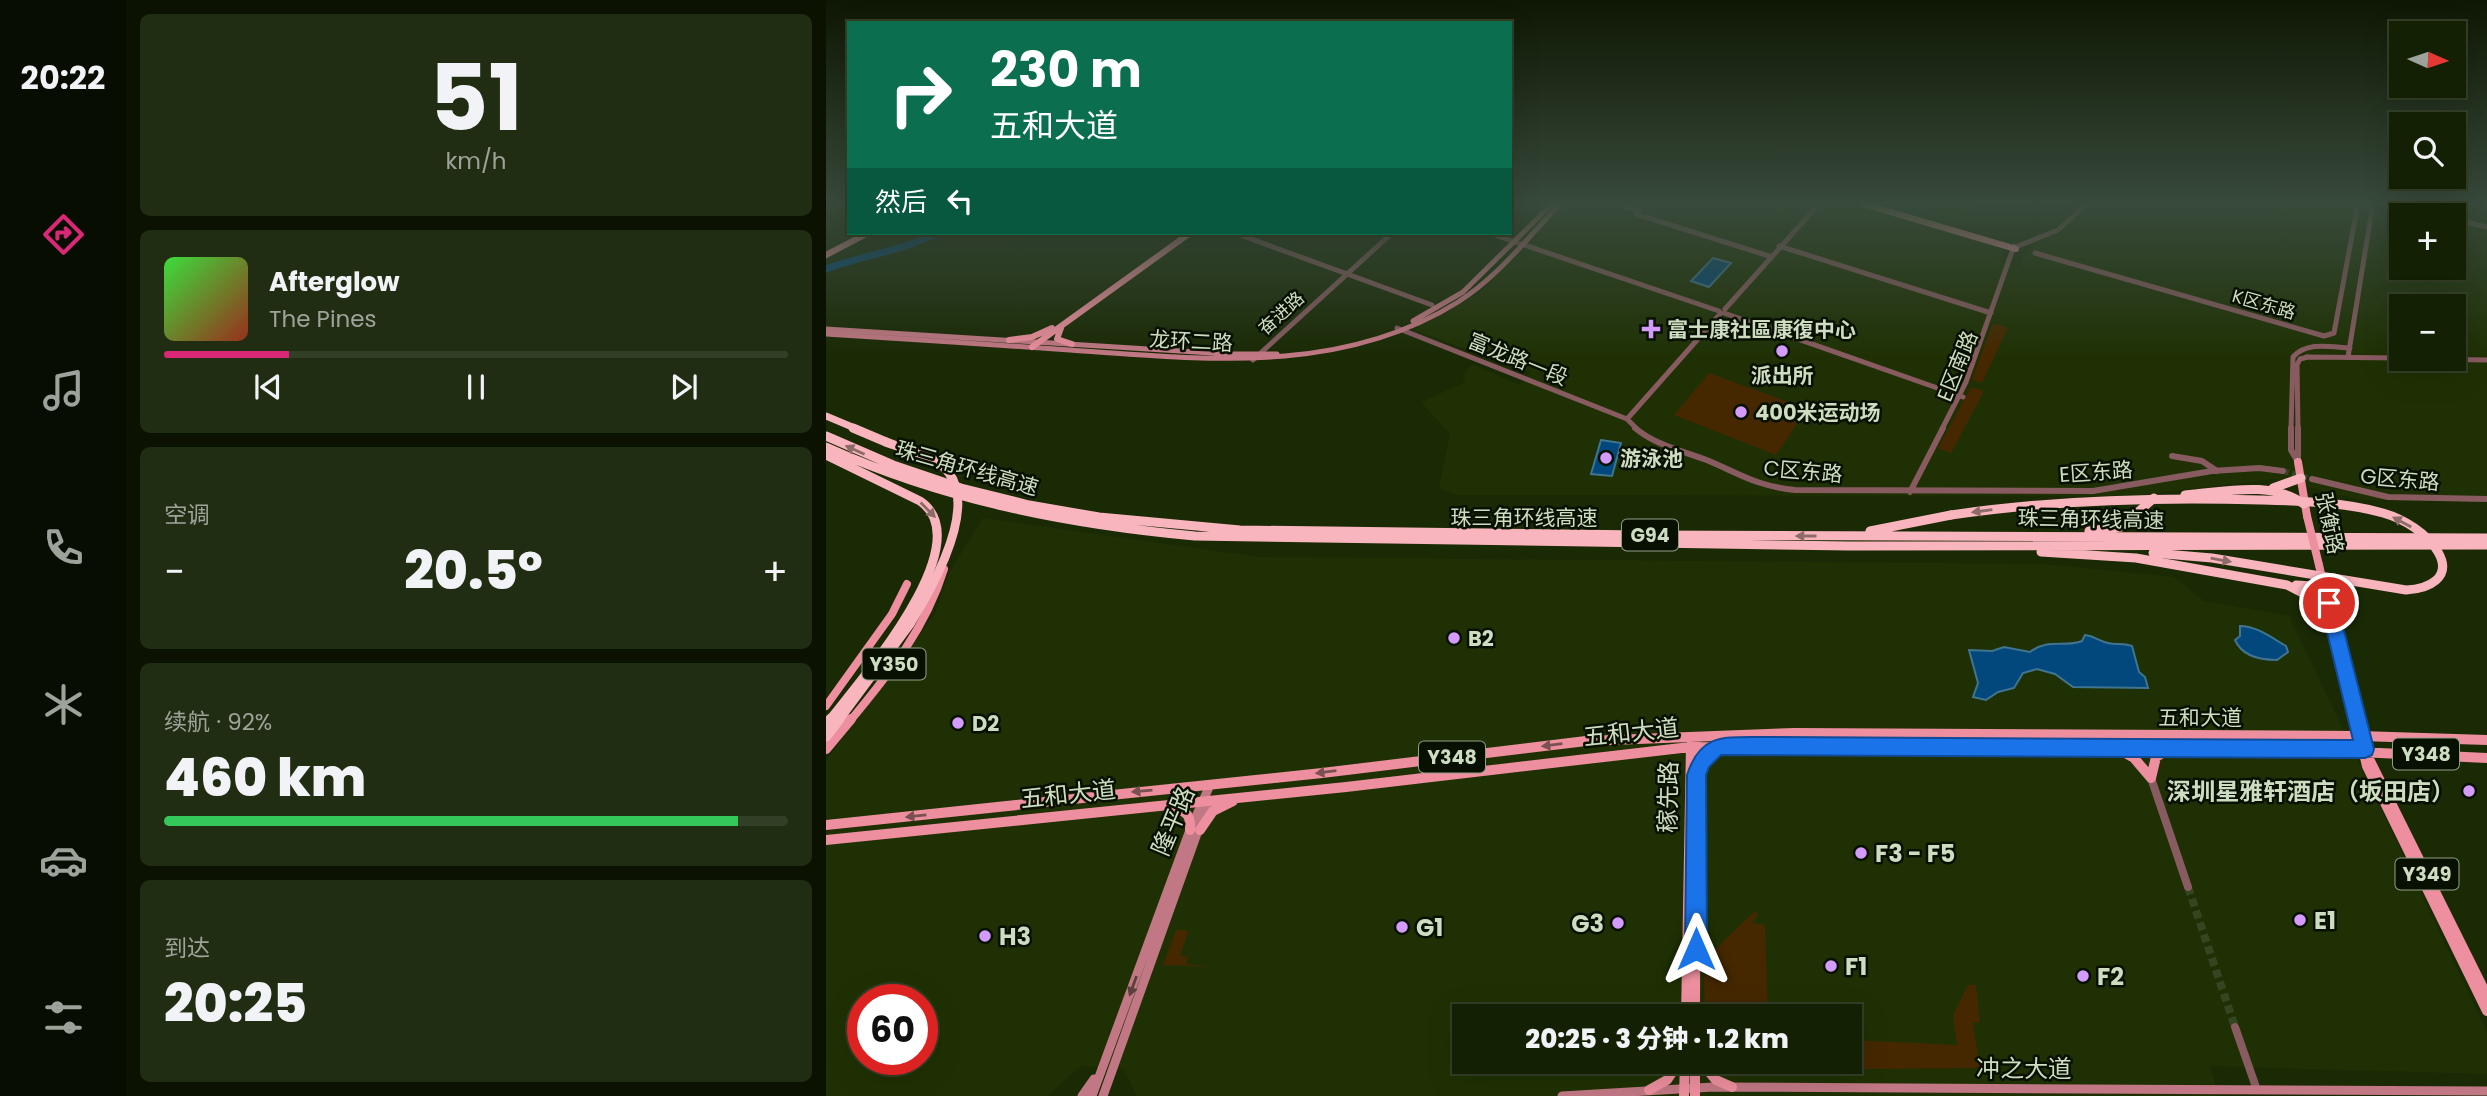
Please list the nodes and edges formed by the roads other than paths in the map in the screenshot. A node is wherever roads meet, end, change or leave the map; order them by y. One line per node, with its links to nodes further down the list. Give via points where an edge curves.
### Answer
1 (1154, 254): 22 (main road)
2 (1160, 254): 21 (main road)
3 (1294, 254): 17 (street)
4 (1368, 254): 17 (street, 奋进路)
5 (1505, 254): 18 (main road, 龙环二路, via 1474,283)
6 (1507, 254): 23 (main road, 龙环二路, via 1469,295)
7 (1557, 254): 19 (street)
8 (1762, 254): 16 (street)
9 (1773, 254): 16 (street)
10 (1806, 254): 20 (street)
11 (2014, 254): 20 (street)
12 (2014, 254): 36 (street, E区南路)
13 (2039, 254): 14 (street, K区东路, via 2324,336 2334,333)
14 (2349, 254)
15 (2365, 254): 28 (street)
16 (1771, 257): 19 (street)
17 (1347, 273): 18 (street); 32 (street, 奋进路)
18 (1433, 308): 23 (main road, 龙环二路)
19 (1722, 311): 36 (street); 38 (street)
20 (1991, 313): 36 (street)
21 (1066, 323): 26 (main road); 27 (main road, via 1056,337)
22 (1052, 328): 25 (main road); 26 (main road)
23 (1400, 330): 32 (main road, 龙环二路, via 1359,346 1320,354); 38 (street, 富龙路一段)
24 (826, 331): 25 (main road, 龙环二路); 26 (main road, 龙环二路)
25 (1009, 341): 26 (main road, 龙环二路)
26 (1035, 344): 27 (main road, 龙环二路); 32 (main road, 龙环二路)
27 (1072, 344): 32 (main road, 龙环二路)
28 (2350, 348): 29 (street, via 2307,348); 31 (street)
29 (2293, 357): 30 (street); 43 (street, via 2291,450)
30 (2308, 357): 31 (street); 43 (street, via 2297,365)
31 (2347, 357): 33 (street)
32 (1254, 358)
33 (2389, 358)
34 (2466, 360): 35 (street)
35 (2487, 360)
36 (1962, 395): 49 (street)
37 (826, 416): 67 (highway, bridge, via 940,465 957,490 942,563 910,624)
38 (1627, 419): 49 (street, C区东路, via 1658,445 1759,485 1789,490)
39 (826, 436): 53 (highway, 珠三角环线高速 / G94, one-way to 39, via 1335,533 1171,527 978,494 907,472)
40 (826, 447): 56 (highway, 珠三角环线高速 / G94, via 955,496 1040,515 1165,534)
41 (826, 455): 64 (highway, one-way to 64, via 930,509 940,529 933,564 920,592)
42 (2172, 456): 44 (street, via 2212,465)
43 (2298, 462): 46 (main road, 张衡路)
44 (2217, 471): 45 (street, E区东路, via 2265,467); 49 (street, E区东路, via 2093,491)
45 (2283, 471)
46 (2301, 478): 48 (highway); 51 (main road, 张衡路)
47 (2312, 479): 50 (street, G区东路, via 2388,497)
48 (2271, 489): 51 (highway); 52 (highway, via 2154,498 2126,524 2110,529)
49 (1912, 492)
50 (2487, 499)
51 (2305, 505): 59 (main road, 张衡路 / Y349, bridge)
52 (1920, 535): 53 (highway, 珠三角环线高速 / G94); 54 (highway, 珠三角环线高速 / G94)
53 (1835, 536): 57 (highway, one-way to 53, bridge, via 2204,557 2406,590 2434,585 2443,568 2430,541 2397,518 2374,510 2319,503 2198,498 2013,508)
54 (2487, 538)
55 (2487, 545): 56 (highway, 珠三角环线高速 / G94)
56 (1850, 546): 57 (highway)
57 (2090, 553): 61 (highway)
58 (944, 569): 74 (main road, Y350, via 929,614)
59 (2324, 583): 61 (highway); 62 (main road, 张衡路 / Y349)
60 (907, 584): 63 (main road, Y350, via 892,614)
61 (2287, 585): 62 (highway, via 2318,601)
62 (2336, 634): 68 (main road, 张衡路 / Y349)
63 (826, 706)
64 (826, 725)
65 (1935, 734): 66 (main road, 五和大道 / Y348); 68 (main road, 五和大道 / Y348); 72 (main road)
66 (1693, 735): 71 (main road, 稼先路); 81 (main road, 五和大道 / Y348, one-way to 81, via 1574,742)
67 (826, 736)
68 (2360, 736): 69 (main road, 五和大道 / Y348); 77 (main road, 张衡路 / Y349)
69 (2487, 740)
70 (1721, 746): 71 (main road, 五和大道 / Y348); 72 (main road, 五和大道 / Y348); 79 (main road, via 1704,757)
71 (1693, 747): 73 (main road, 五和大道 / Y348); 79 (main road, 稼先路)
72 (1937, 747): 75 (main road, 五和大道 / Y348)
73 (1671, 748): 79 (main road); 82 (main road, 五和大道 / Y348)
74 (826, 749)
75 (2118, 749): 76 (main road, 五和大道 / Y348); 80 (main road, via 2134,758)
76 (2169, 750): 77 (main road, 五和大道 / Y348); 80 (main road, via 2156,757)
77 (2365, 752): 78 (main road, 五和大道 / Y348); 89 (main road, 张衡路 / Y349); 92 (main road, 张衡路, via 2367,766)
78 (2487, 758)
79 (1693, 773): 90 (main road, 稼先路); 91 (main road, 稼先路)
80 (2151, 778): 88 (street)
81 (1210, 785): 83 (main road, 隆平路); 85 (main road, 五和大道 / Y348, one-way to 85)
82 (1251, 795): 83 (main road, 五和大道 / Y348); 86 (main road, via 1217,807)
83 (1206, 800): 84 (main road, 五和大道 / Y348); 86 (main road, 隆平路)
84 (1161, 805): 86 (main road, via 1187,812); 87 (main road, 五和大道 / Y348)
85 (826, 825)
86 (1195, 830): 94 (main road, 隆平路, one-way to 94); 95 (main road, 隆平路)
87 (826, 840)
88 (2188, 887)
89 (2487, 996)
90 (1686, 1004)
91 (1695, 1004)
92 (2487, 1011)
93 (2235, 1027): 102 (street)
94 (1105, 1060): 105 (main road); 106 (main road, 隆平路)
95 (1113, 1071): 107 (main road, 隆平路); 108 (main road)
96 (1671, 1074): 101 (main road)
97 (1687, 1074): 104 (main road)
98 (1693, 1074): 104 (main road)
99 (1711, 1074): 100 (main road)
100 (1732, 1087): 102 (main road, 冲之大道); 104 (main road, 冲之大道)
101 (1649, 1090): 104 (main road, 冲之大道); 109 (main road, 冲之大道)
102 (2257, 1090): 103 (main road, 冲之大道)
103 (2487, 1091)
104 (1690, 1092)
105 (1082, 1096)
106 (1092, 1096)
107 (1103, 1096)
108 (1109, 1096)
109 (1562, 1096)

